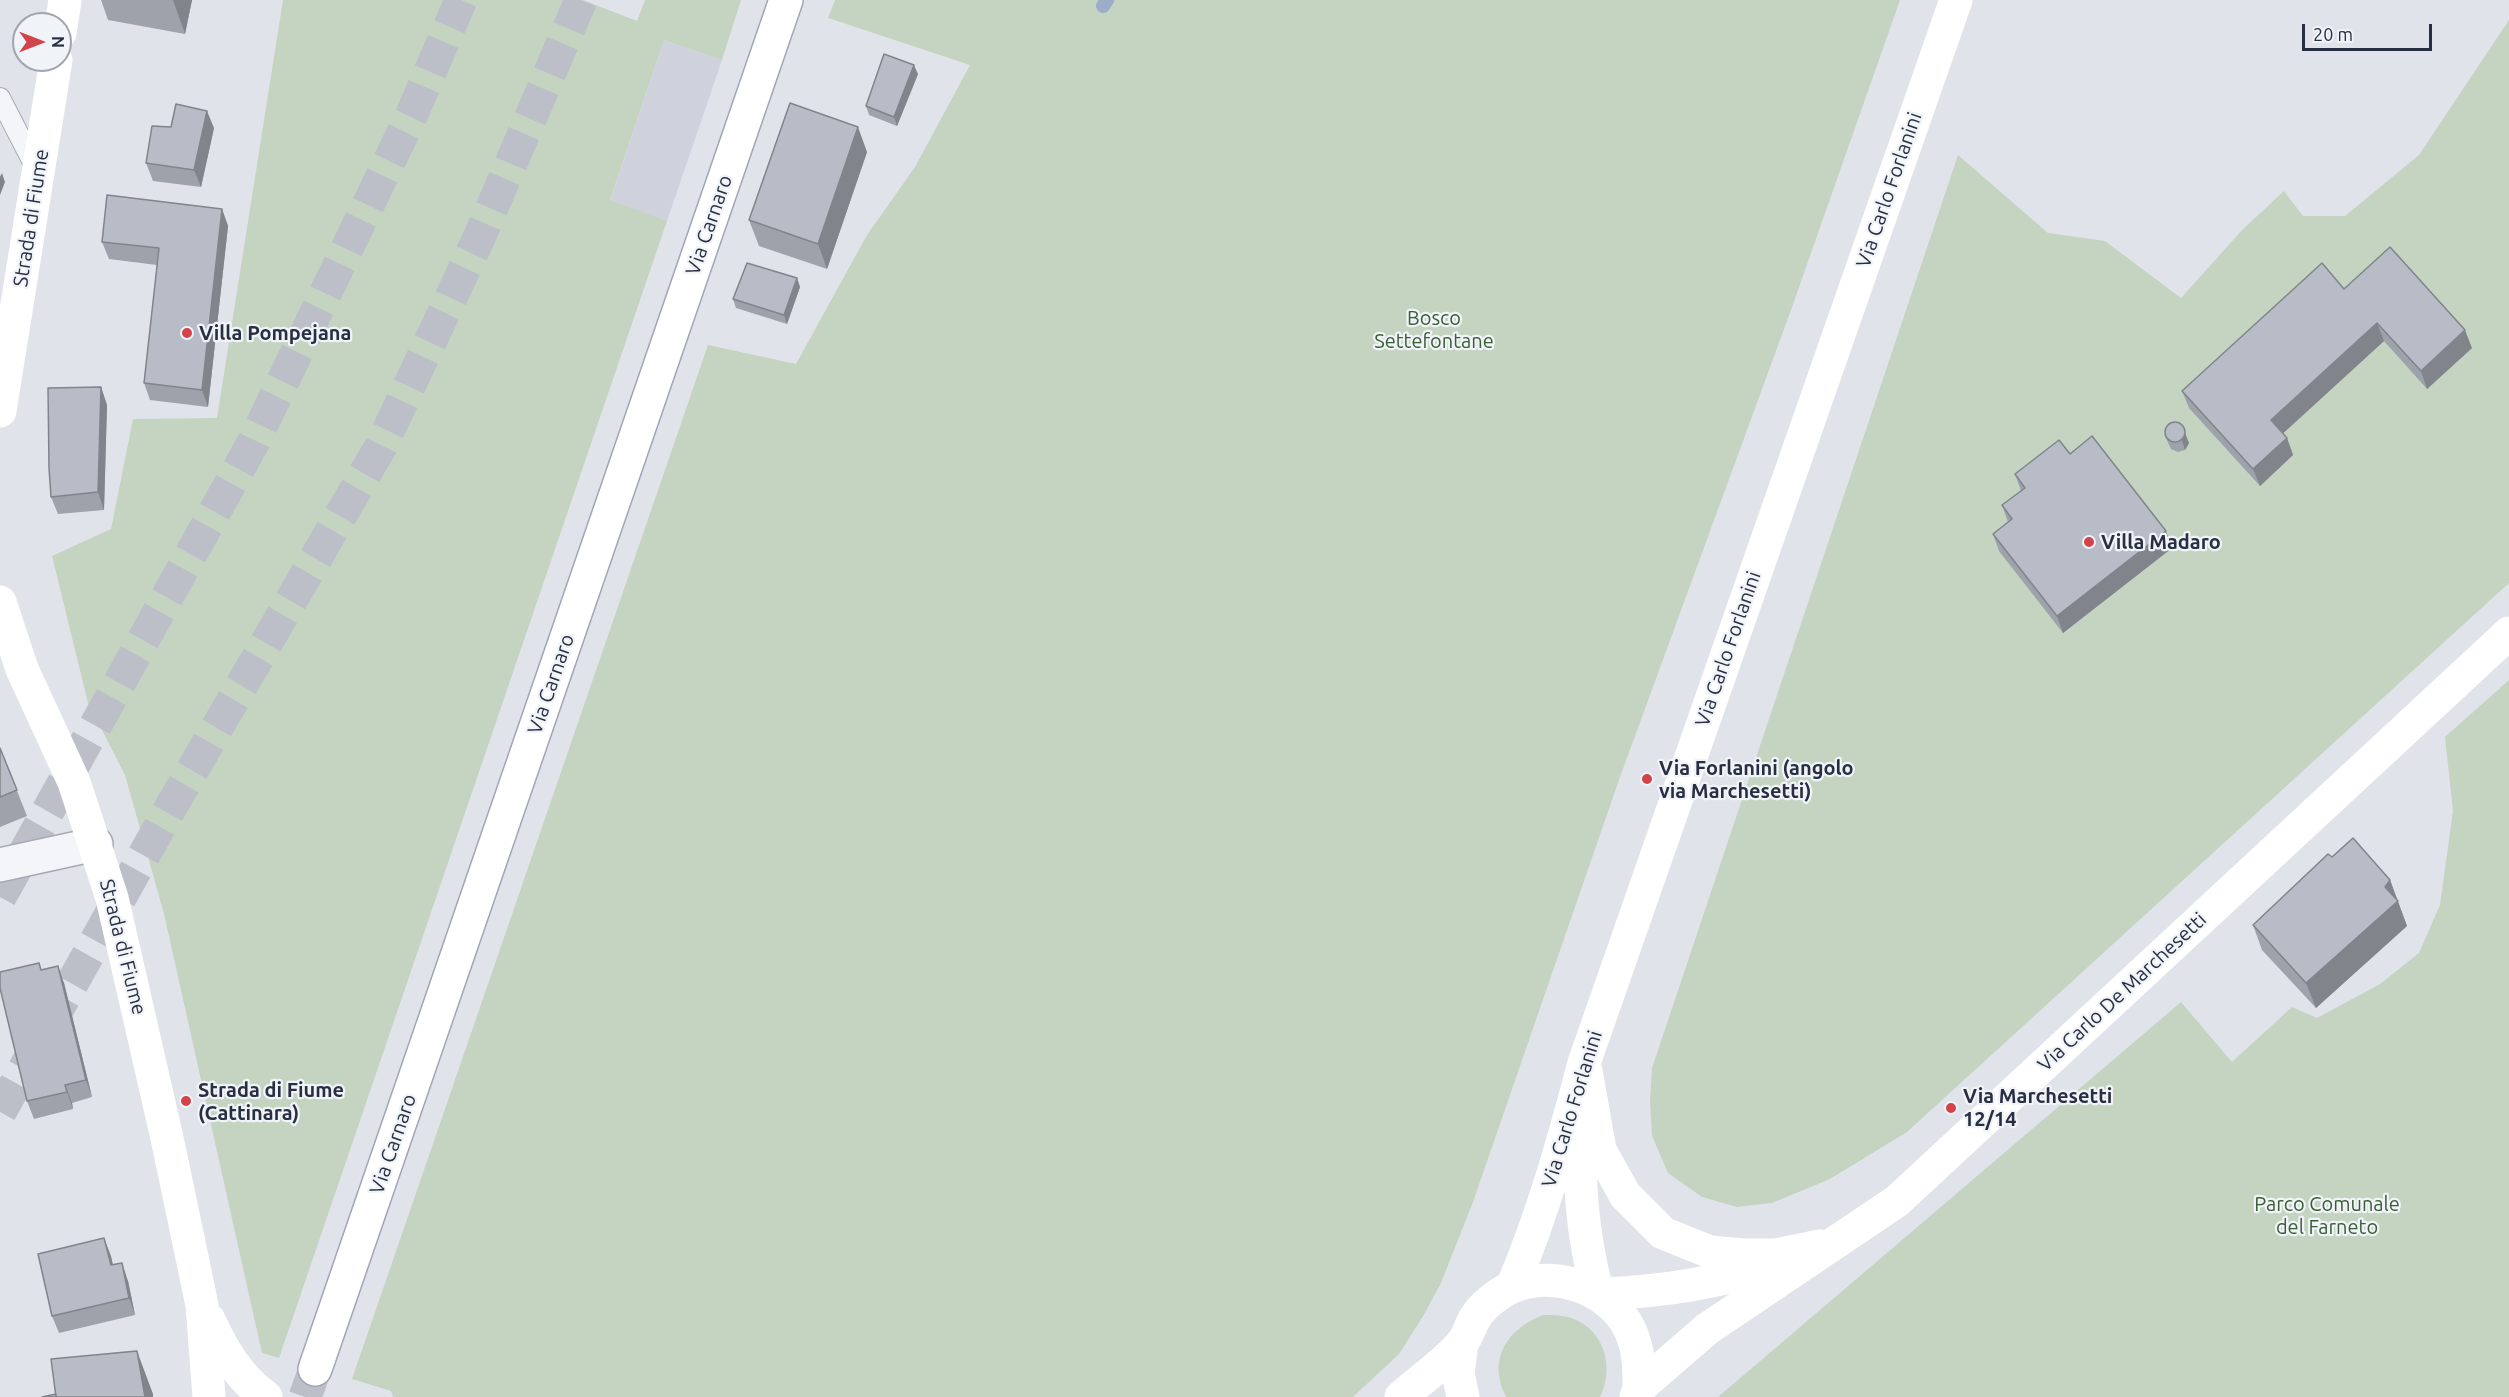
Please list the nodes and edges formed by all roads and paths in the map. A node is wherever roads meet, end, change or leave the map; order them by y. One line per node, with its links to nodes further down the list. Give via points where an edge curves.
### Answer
1 (786, 0): 17 (main road, Via Carnaro)
2 (1956, 0): 11 (main road, Via Carlo Forlanini)
3 (54, 72): 5 (main road, Strada di Fiume)
4 (0, 98): 5 (lane)
5 (38, 173): 6 (main road, Strada di Fiume)
6 (0, 411)
7 (0, 602): 9 (main road, Strada di Fiume, via 22,669 75,782)
8 (2509, 633): 12 (main road, Via Carlo De Marchesetti, via 1897,1201)
9 (96, 843): 10 (street); 15 (main road, Strada di Fiume, via 139,1011)
10 (0, 865)
11 (1584, 1063): 12 (main road, via 1600,1150 1625,1195 1663,1233 1710,1252 1743,1255 1776,1255); 13 (main road, Via Carlo Forlanini, via 1558,1159); 14 (main road, via 1578,1170 1588,1256)
12 (1838, 1242): 14 (main road, via 1739,1277 1642,1293); 18 (main road, Via Carlo De Marchesetti, via 1707,1329)
13 (1512, 1287): 14 (main road, via 1557,1280); 16 (main road, via 1476,1316)
14 (1598, 1294): 18 (main road, via 1630,1329 1639,1358)
15 (202, 1305): 19 (main road, Strada di Fiume); 20 (main road, Strada di Fiume, via 222,1349 241,1376)
16 (1462, 1343): 21 (main road); 22 (main road, via 1458,1373)
17 (315, 1369)
18 (1638, 1392)
19 (209, 1397)
20 (266, 1397)
21 (1401, 1397)
22 (1462, 1397)

